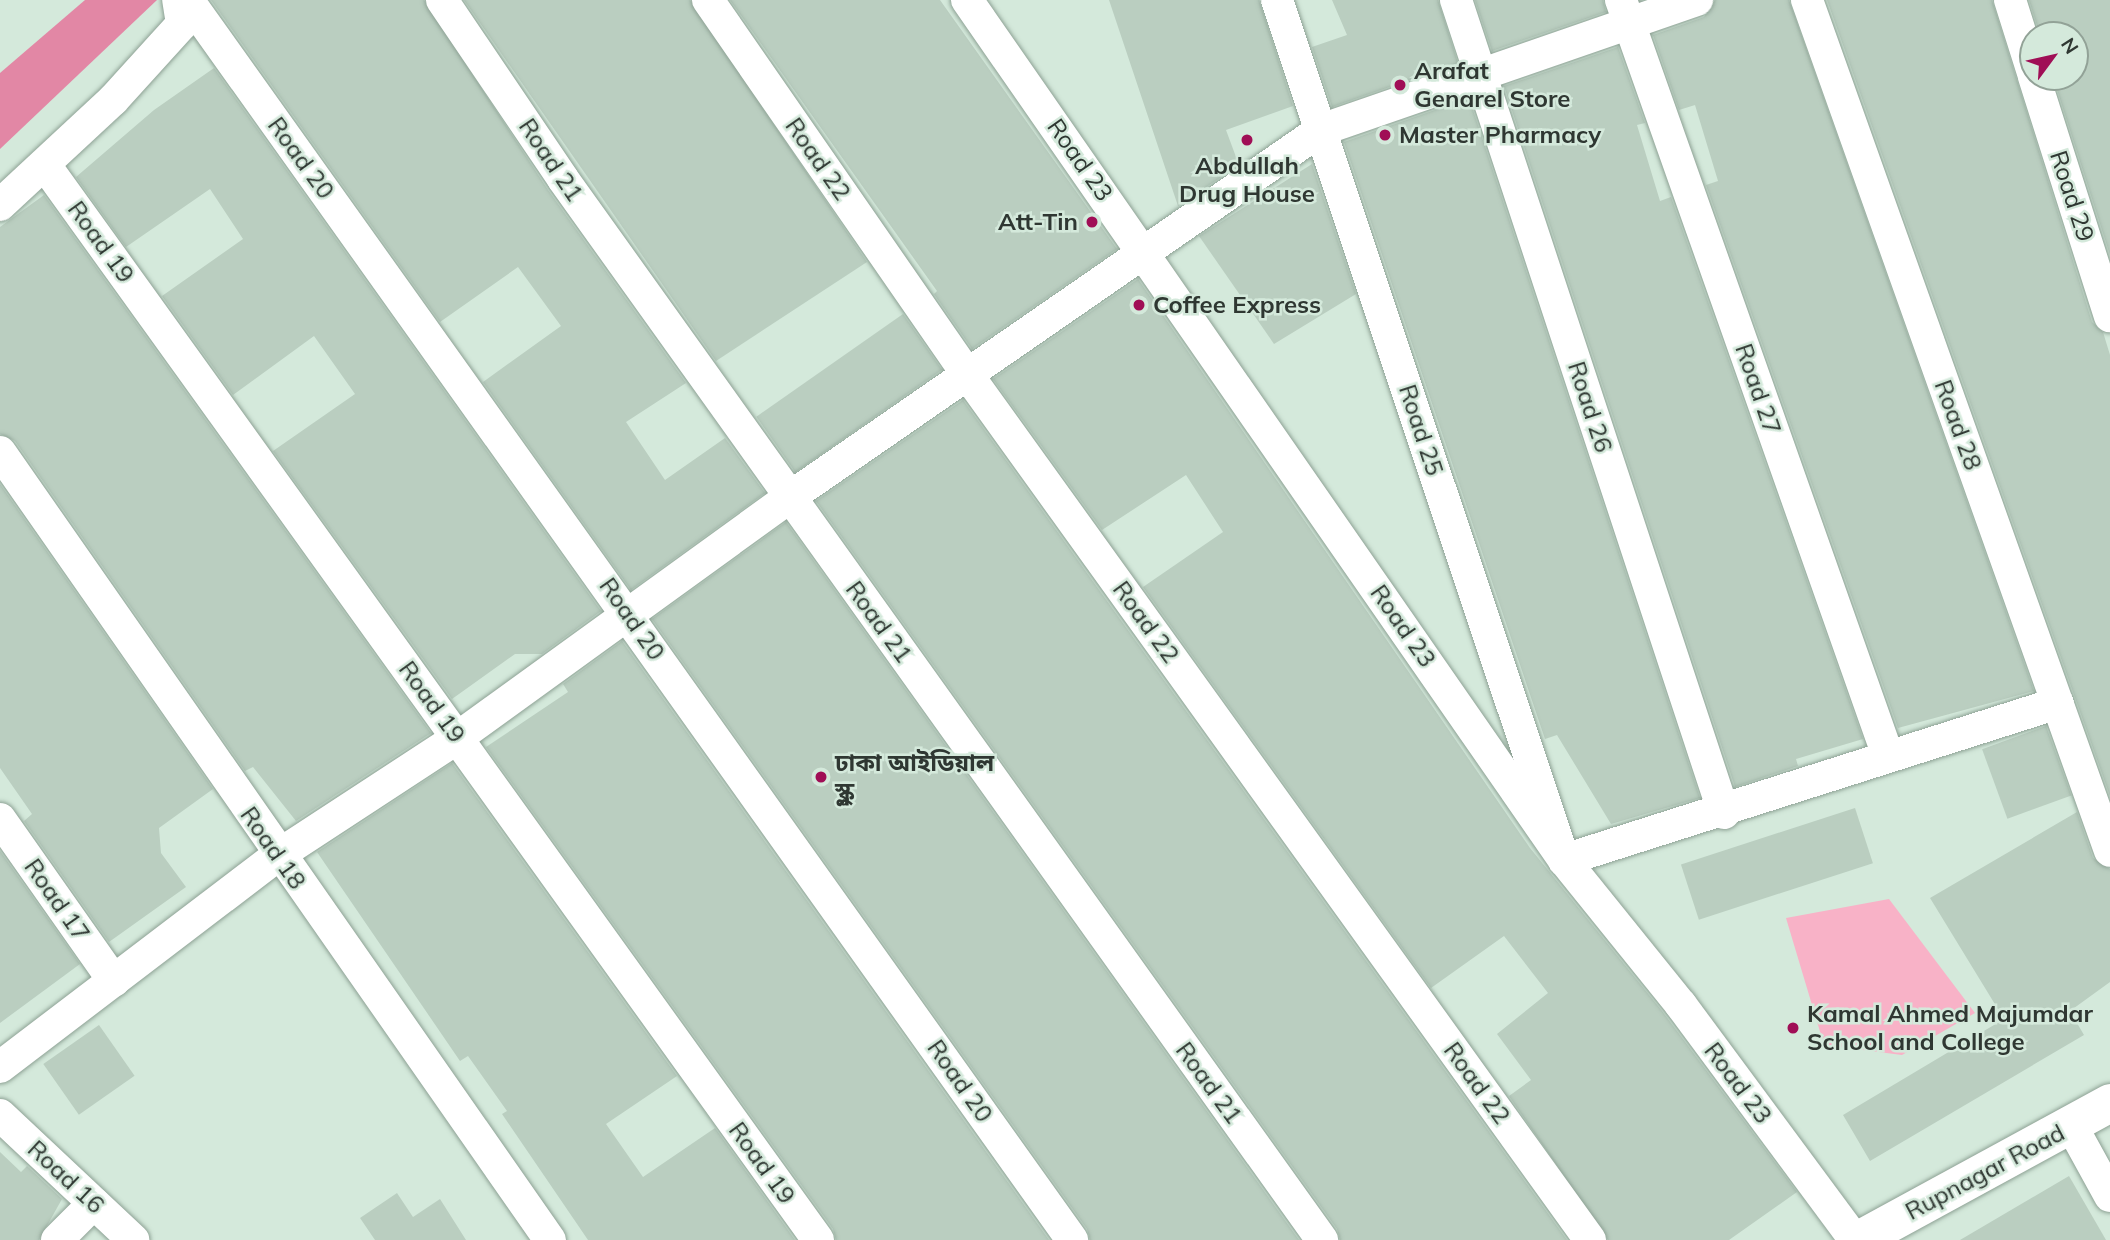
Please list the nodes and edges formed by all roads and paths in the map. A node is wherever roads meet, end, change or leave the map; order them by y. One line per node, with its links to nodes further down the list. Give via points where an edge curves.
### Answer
1 (178, 0): 16 (street, via 182,24)
2 (188, 0): 23 (street, Road 20)
3 (442, 0): 22 (street, Road 21)
4 (708, 0): 20 (street, Road 22)
5 (967, 0): 18 (street, Road 23)
6 (1277, 0): 15 (street, Road 25)
7 (1456, 0): 13 (street, Road 26)
8 (1697, 0): 11 (street)
9 (1807, 0): 24 (street, Road 28)
10 (2010, 0): 12 (street, Road 29)
11 (1625, 11): 13 (street); 26 (street, Road 27)
12 (2019, 28)
13 (1481, 75): 15 (street); 27 (street, Road 26)
14 (2039, 91): 19 (street, Road 29)
15 (1321, 130): 18 (street); 31 (street, Road 25)
16 (45, 165): 17 (street); 25 (street, Road 19)
17 (0, 205)
18 (1145, 252): 20 (street); 31 (street, Road 23)
19 (2110, 316)
20 (967, 374): 22 (street); 45 (street, Road 22)
21 (0, 453): 30 (street, Road 18)
22 (790, 497): 23 (street); 44 (street, Road 21)
23 (628, 613): 25 (street); 43 (street, Road 20)
24 (2058, 704): 26 (street); 29 (street, Road 28)
25 (457, 738): 30 (street); 42 (street, Road 19)
26 (1888, 757): 27 (street)
27 (1724, 813): 31 (street)
28 (0, 819): 32 (street, Road 17)
29 (2110, 851)
30 (278, 856): 32 (street); 41 (street, Road 18)
31 (1564, 860): 46 (street, Road 23, via 1681,1005)
32 (114, 981): 33 (street)
33 (0, 1068)
34 (2110, 1103): 36 (street, Rupnagar Road)
35 (0, 1115): 38 (street, Road 16)
36 (2071, 1125): 37 (street); 46 (street, Rupnagar Road)
37 (2110, 1196)
38 (94, 1203): 39 (street); 40 (street, Road 16)
39 (57, 1240)
40 (132, 1240)
41 (550, 1240)
42 (818, 1240)
43 (1072, 1240)
44 (1322, 1240)
45 (1590, 1240)
46 (1857, 1240)

